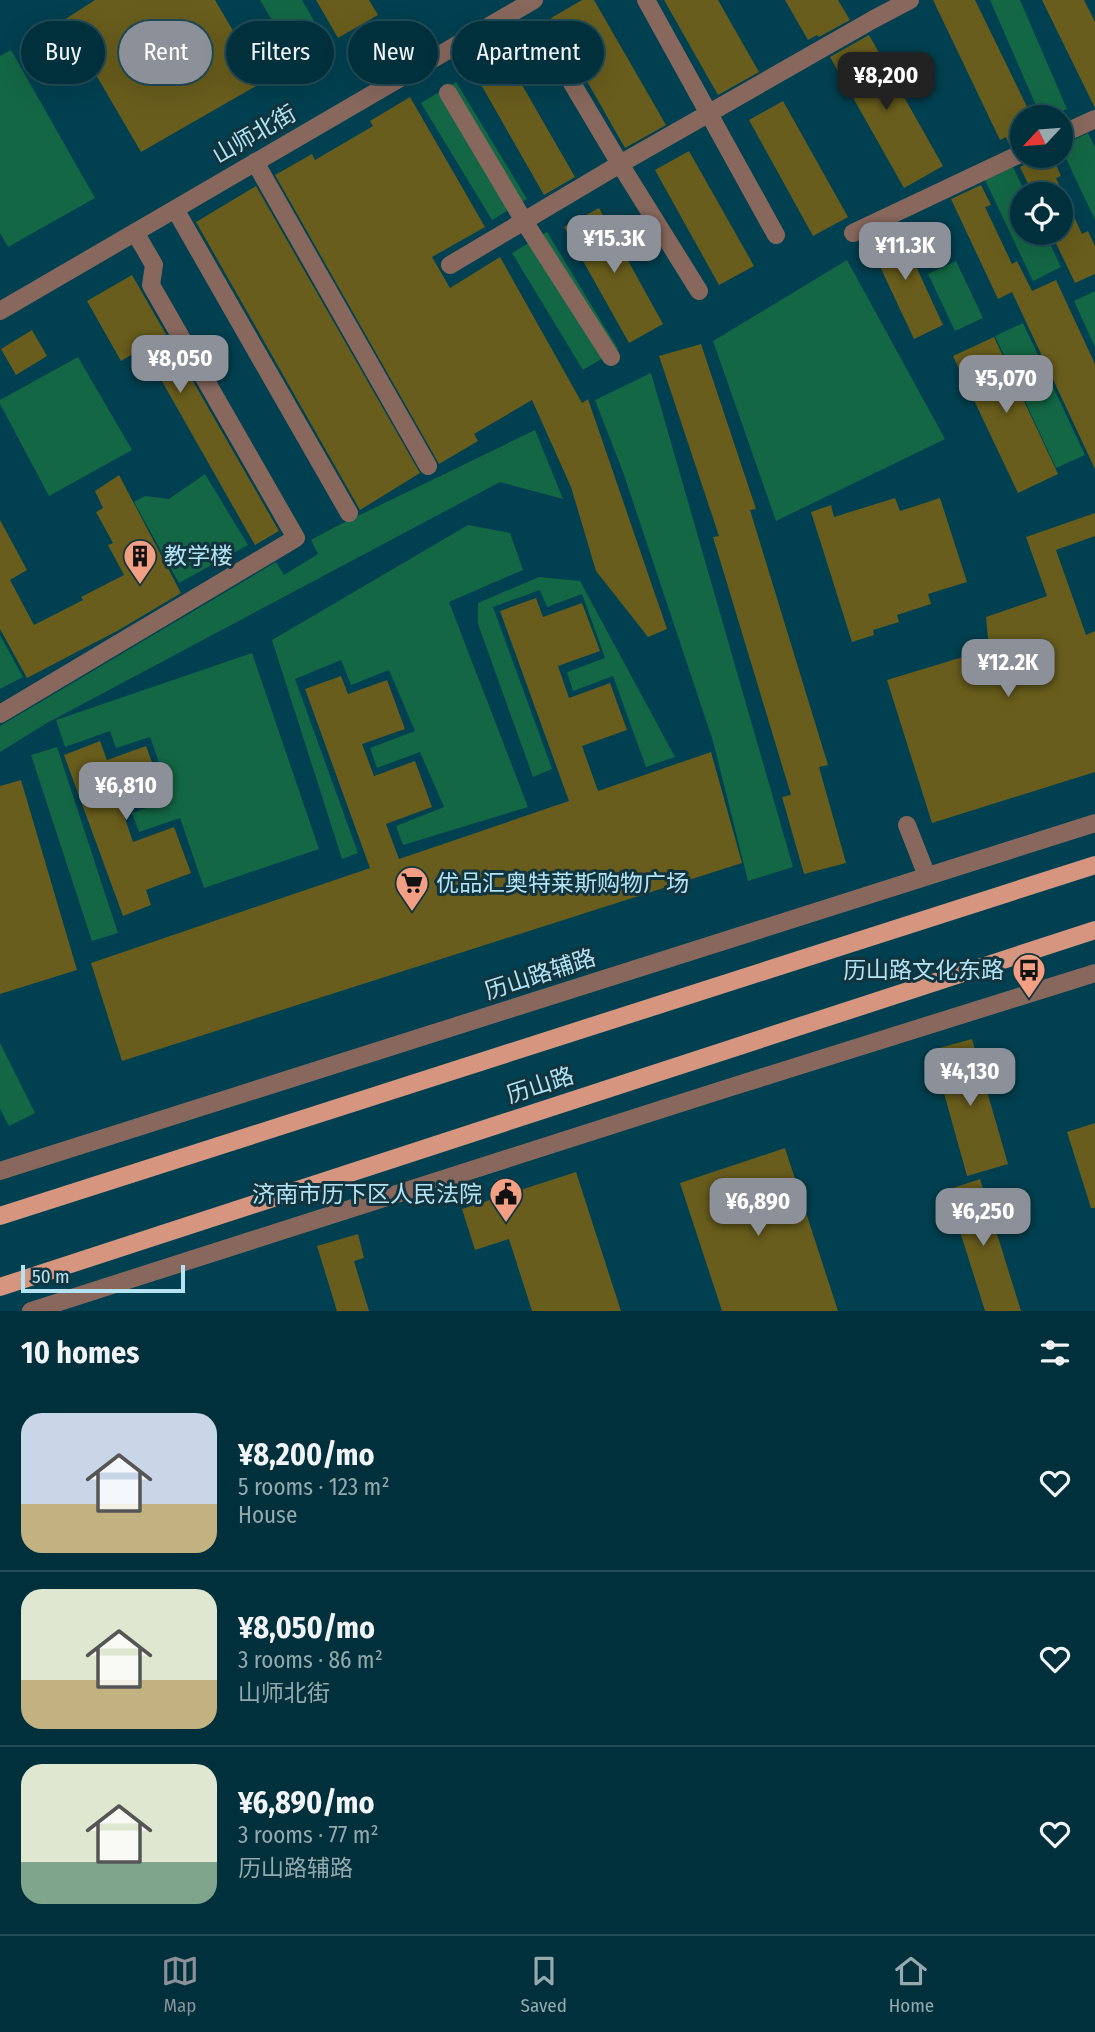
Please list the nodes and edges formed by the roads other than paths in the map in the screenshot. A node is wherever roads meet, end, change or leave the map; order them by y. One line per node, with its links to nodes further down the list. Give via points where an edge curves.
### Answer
1 (534, 0): 10 (street, 山师北街)
2 (646, 0): 6 (street)
3 (910, 0): 6 (street)
4 (572, 84): 11 (street)
5 (447, 93): 13 (street)
6 (709, 112): 11 (street); 16 (street)
7 (1095, 119): 8 (street)
8 (1073, 129)
9 (1010, 159): 15 (street)
10 (255, 162): 12 (street, 山师北街); 21 (street)
11 (620, 164): 13 (street); 18 (street)
12 (175, 209): 14 (street, 山师北街); 22 (street)
13 (524, 221): 17 (street); 20 (street)
14 (135, 232): 19 (street, 山师北街); 23 (street, via 154,265 151,285 296,538)
15 (853, 233)
16 (776, 235)
17 (450, 265)
18 (699, 291)
19 (0, 311)
20 (611, 356)
21 (428, 466)
22 (349, 513)
23 (0, 714)
24 (1095, 823): 27 (street, 历山路辅路)
25 (907, 825): 27 (street)
26 (1095, 865): 31 (main road, 历山路)
27 (927, 876): 30 (street, 历山路辅路)
28 (1095, 930): 32 (main road, 历山路)
29 (1095, 972): 33 (street)
30 (0, 1171)
31 (0, 1216)
32 (0, 1287)
33 (31, 1311)

